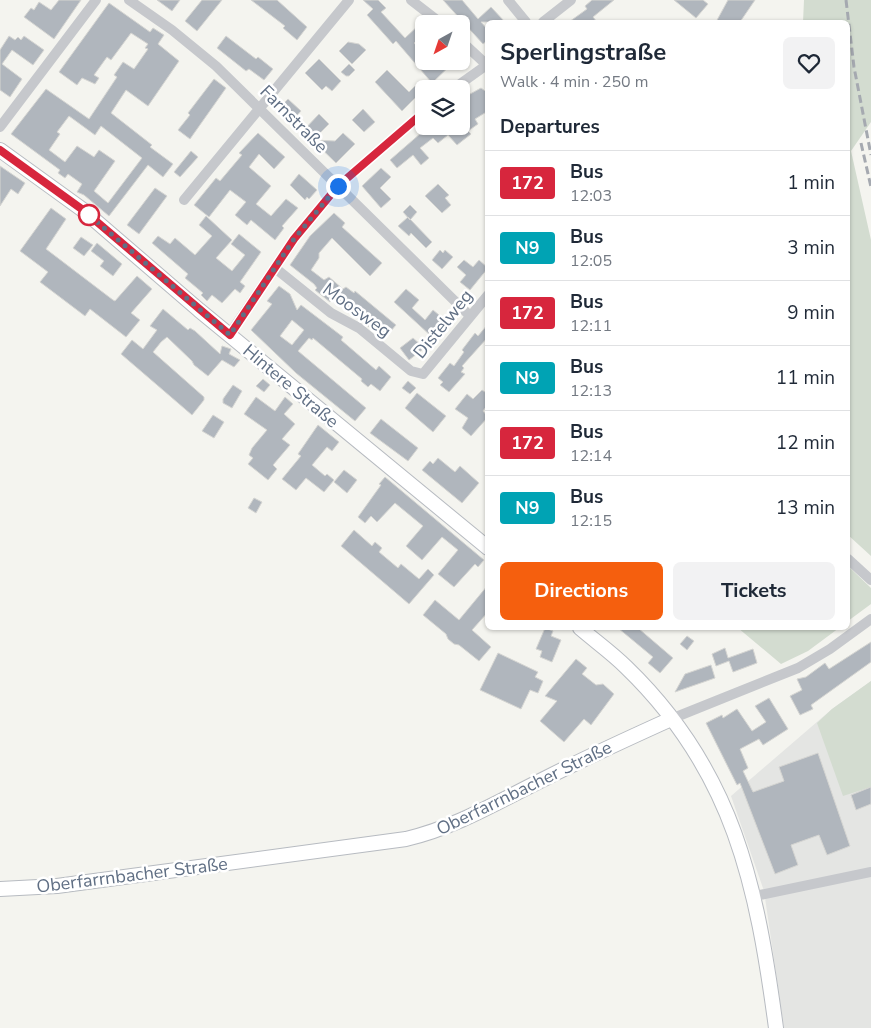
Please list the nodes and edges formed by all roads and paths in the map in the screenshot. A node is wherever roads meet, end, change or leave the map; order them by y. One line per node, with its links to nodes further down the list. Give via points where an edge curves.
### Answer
1 (96, 0): 16 (street)
2 (129, 0): 14 (street, Farnstraße, via 209,60)
3 (349, 0): 14 (street)
4 (411, 0): 7 (street)
5 (508, 0): 8 (street)
6 (571, 0): 9 (street)
7 (430, 15)
8 (524, 20)
9 (546, 20)
10 (470, 49): 11 (street)
11 (485, 63)
12 (485, 66): 13 (street)
13 (466, 80)
14 (260, 108): 18 (street, Farnstraße); 19 (street)
15 (415, 120): 18 (street)
16 (0, 127)
17 (0, 150): 23 (street, Hintere Straße, via 83,210)
18 (338, 186): 20 (street); 22 (street, Farnstraße)
19 (184, 200)
20 (274, 268): 23 (street); 24 (street, Moosweg, via 331,313 360,328 411,371)
21 (485, 297): 22 (street, Distelweg)
22 (469, 315): 24 (street, Distelweg)
23 (230, 335): 25 (street, Hintere Straße)
24 (423, 374)
25 (485, 546)
26 (850, 561): 27 (street)
27 (871, 580)
28 (871, 619): 30 (street, Oberfarrnbacher Straße, via 798,668)
29 (582, 630): 30 (street, via 626,666)
30 (671, 719): 32 (street, Oberfarrnbacher Straße, via 433,833 58,886); 33 (street, via 699,758 718,793)
31 (871, 872): 33 (street)
32 (0, 889)
33 (755, 896): 34 (street)
34 (776, 1028)

